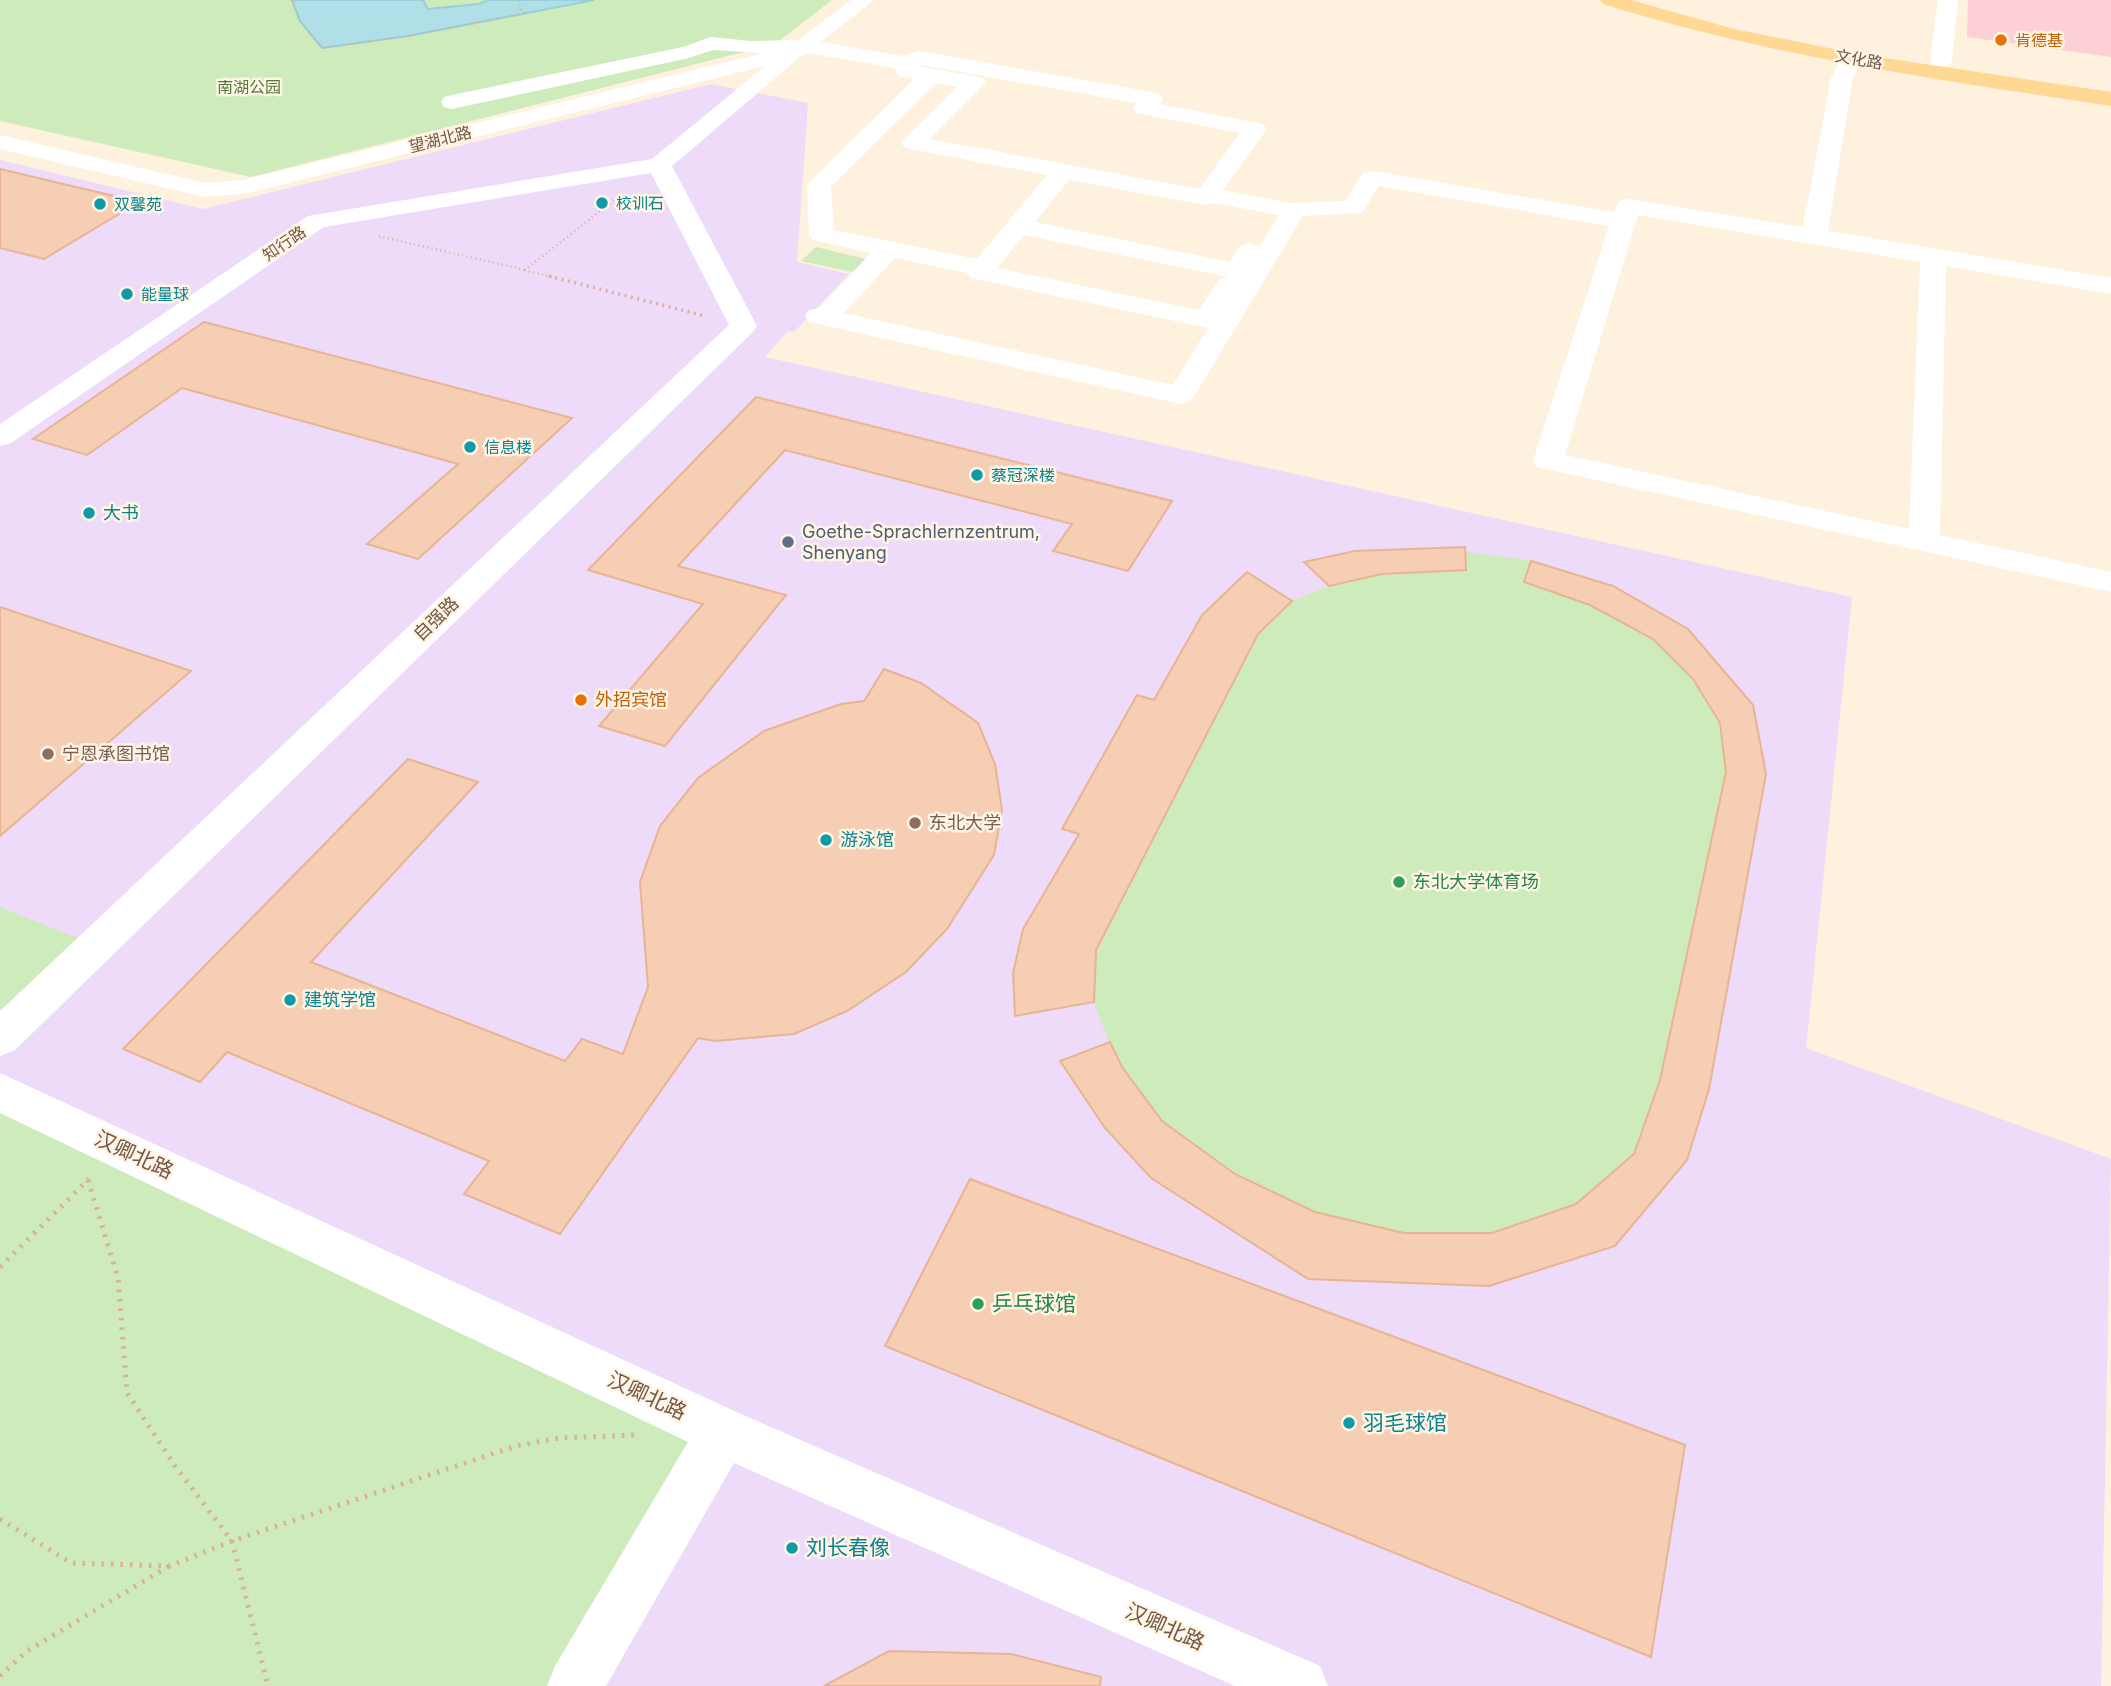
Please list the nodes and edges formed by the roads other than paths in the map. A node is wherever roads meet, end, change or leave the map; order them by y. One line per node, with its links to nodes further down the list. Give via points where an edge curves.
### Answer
1 (864, 0): 5 (street, 望湖北路)
2 (1610, 0): 6 (main road, 文化路, via 1760,40)
3 (1656, 0): 7 (main road, 文化路)
4 (1948, 0): 7 (street)
5 (800, 49): 8 (street); 13 (street, via 711,43 689,52); 14 (street, 望湖北路, via 243,187 205,190); 15 (street)
6 (1851, 58): 12 (main road, 文化路); 21 (street, via 1842,78)
7 (1941, 61): 11 (main road, 文化路)
8 (905, 63): 9 (street, via 906,71); 10 (street, via 919,58)
9 (931, 75): 10 (street); 22 (street, via 819,185 822,235)
10 (981, 77): 16 (street, via 913,143); 17 (street, via 1152,99 1144,108 1255,129)
11 (2111, 85)
12 (2111, 99)
13 (452, 102)
14 (0, 142)
15 (659, 165): 27 (street, 知行路, via 317,222); 30 (street, 自强路, via 743,326)
16 (1063, 171): 17 (street, via 1205,198); 20 (street)
17 (1208, 194): 18 (street)
18 (1285, 209): 19 (street, via 1353,208 1372,178); 22 (street, via 1181,395 822,317); 25 (street)
19 (1623, 221): 21 (street, via 1628,206); 28 (street, via 1548,461)
20 (1018, 226): 24 (street); 25 (street)
21 (1814, 236): 23 (street)
22 (889, 249): 24 (street)
23 (1933, 256): 26 (street); 28 (street)
24 (983, 268): 25 (street, via 980,272 1207,320)
25 (1237, 271)
26 (2111, 286)
27 (0, 437)
28 (1924, 542): 29 (street)
29 (2111, 582)
30 (0, 1038)
31 (0, 1092): 32 (street, 汉卿北路, via 104,1164)
32 (723, 1432): 33 (street); 34 (street, 汉卿北路)
33 (575, 1686)
34 (1300, 1686)

